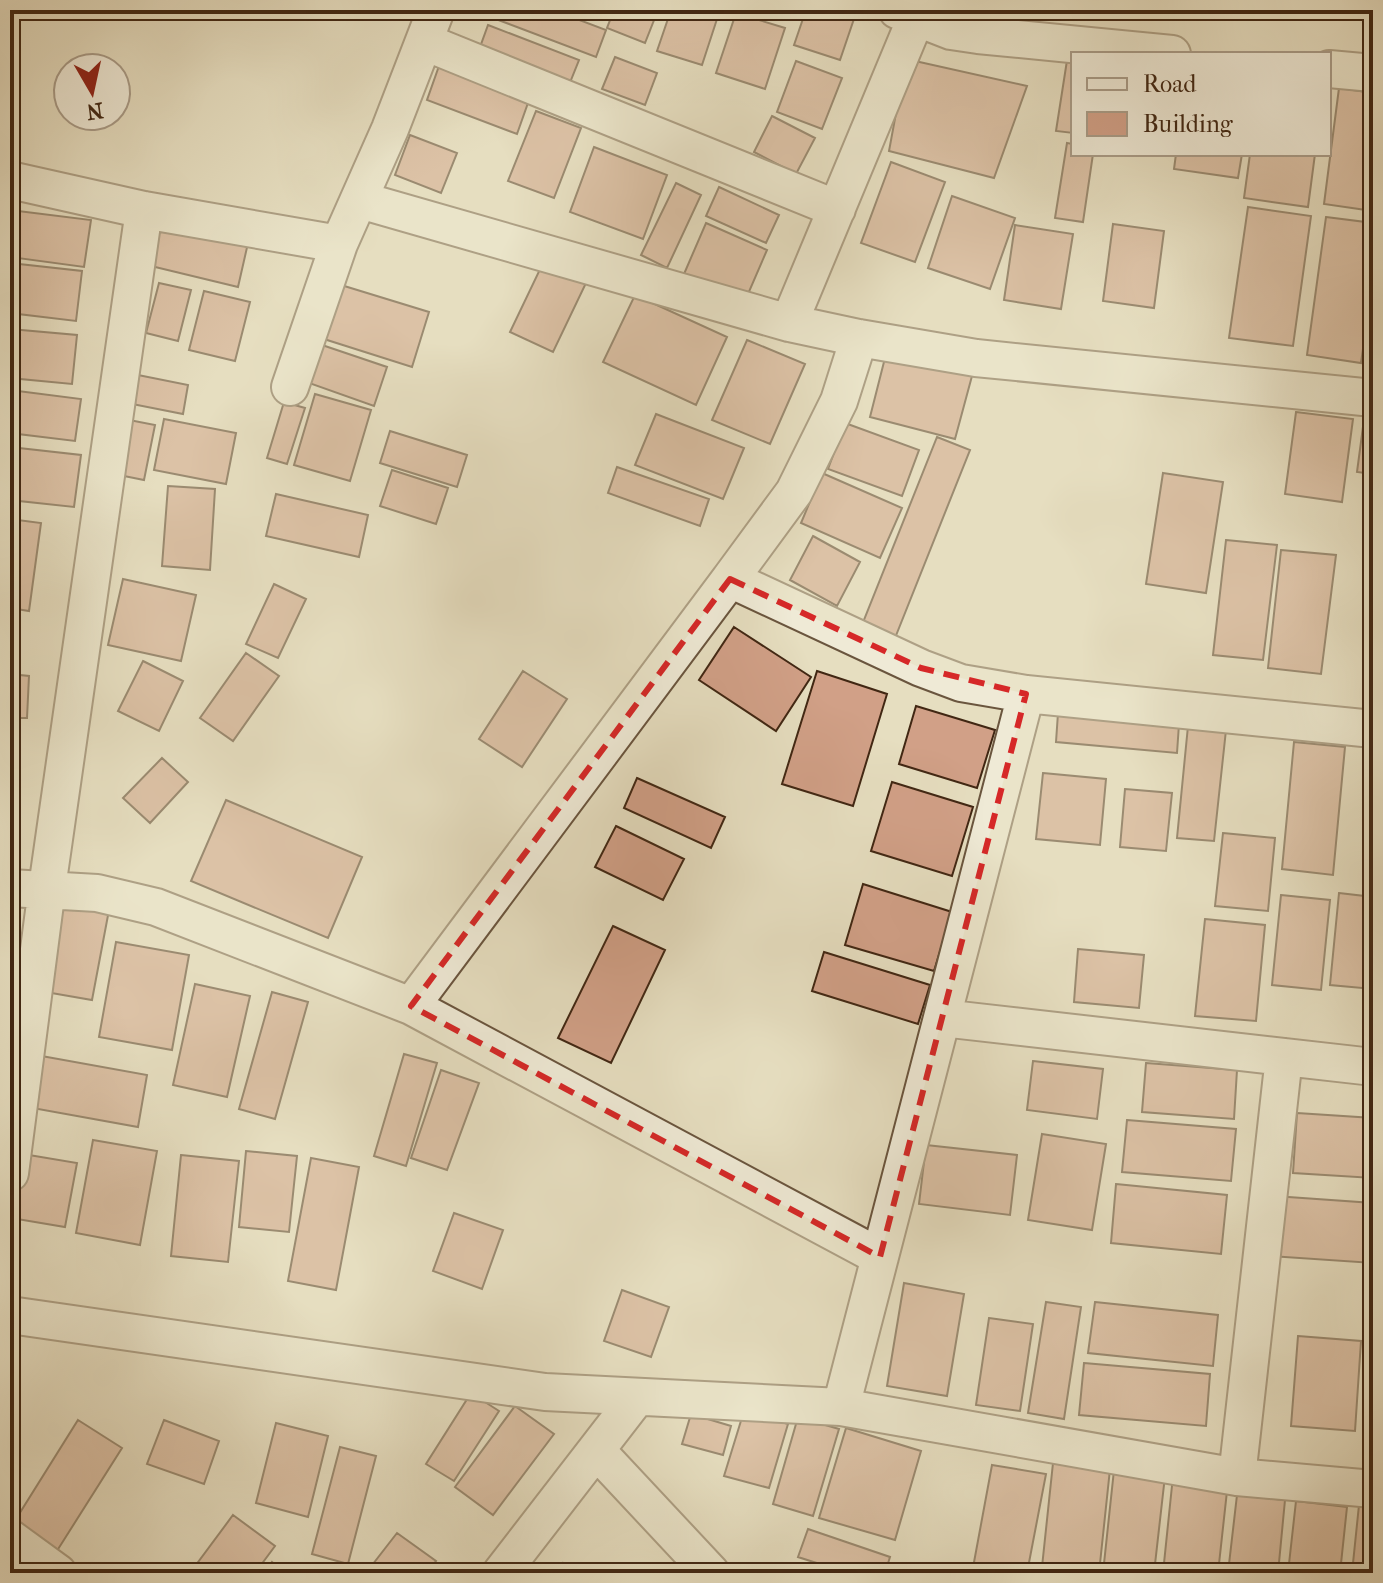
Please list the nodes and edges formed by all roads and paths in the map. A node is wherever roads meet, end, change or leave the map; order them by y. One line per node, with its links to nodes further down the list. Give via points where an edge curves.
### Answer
1 (907, 14): 2 (street, via 951,31); 9 (street)
2 (985, 23): 4 (street)
3 (430, 26): 8 (street); 9 (street)
4 (1160, 52)
5 (1331, 69): 6 (street)
6 (1373, 73)
7 (10, 180): 10 (street)
8 (360, 200): 11 (street); 12 (street)
9 (837, 209): 12 (street)
10 (144, 210): 11 (street); 20 (street)
11 (339, 244): 14 (street)
12 (789, 323): 13 (street)
13 (859, 338): 15 (street, via 976,358); 16 (street, via 839,401 794,492)
14 (290, 387)
15 (1373, 398)
16 (730, 579): 17 (street, via 921,668 961,683); 21 (street)
17 (1026, 694): 18 (street); 22 (street)
18 (1373, 729)
19 (10, 888): 20 (street)
20 (47, 888): 21 (street, via 156,907); 25 (street)
21 (411, 1006): 26 (street)
22 (942, 1018): 23 (street); 26 (street)
23 (1284, 1057): 24 (street); 31 (street)
24 (1373, 1067)
25 (10, 1173)
26 (880, 1257): 29 (street)
27 (10, 1315): 28 (street, via 545,1392)
28 (637, 1397): 29 (street); 30 (street)
29 (841, 1407): 31 (street)
30 (596, 1450): 35 (street); 36 (street)
31 (1237, 1477): 32 (street)
32 (1373, 1489)
33 (10, 1538): 34 (street)
34 (58, 1573)
35 (501, 1573)
36 (711, 1573)

